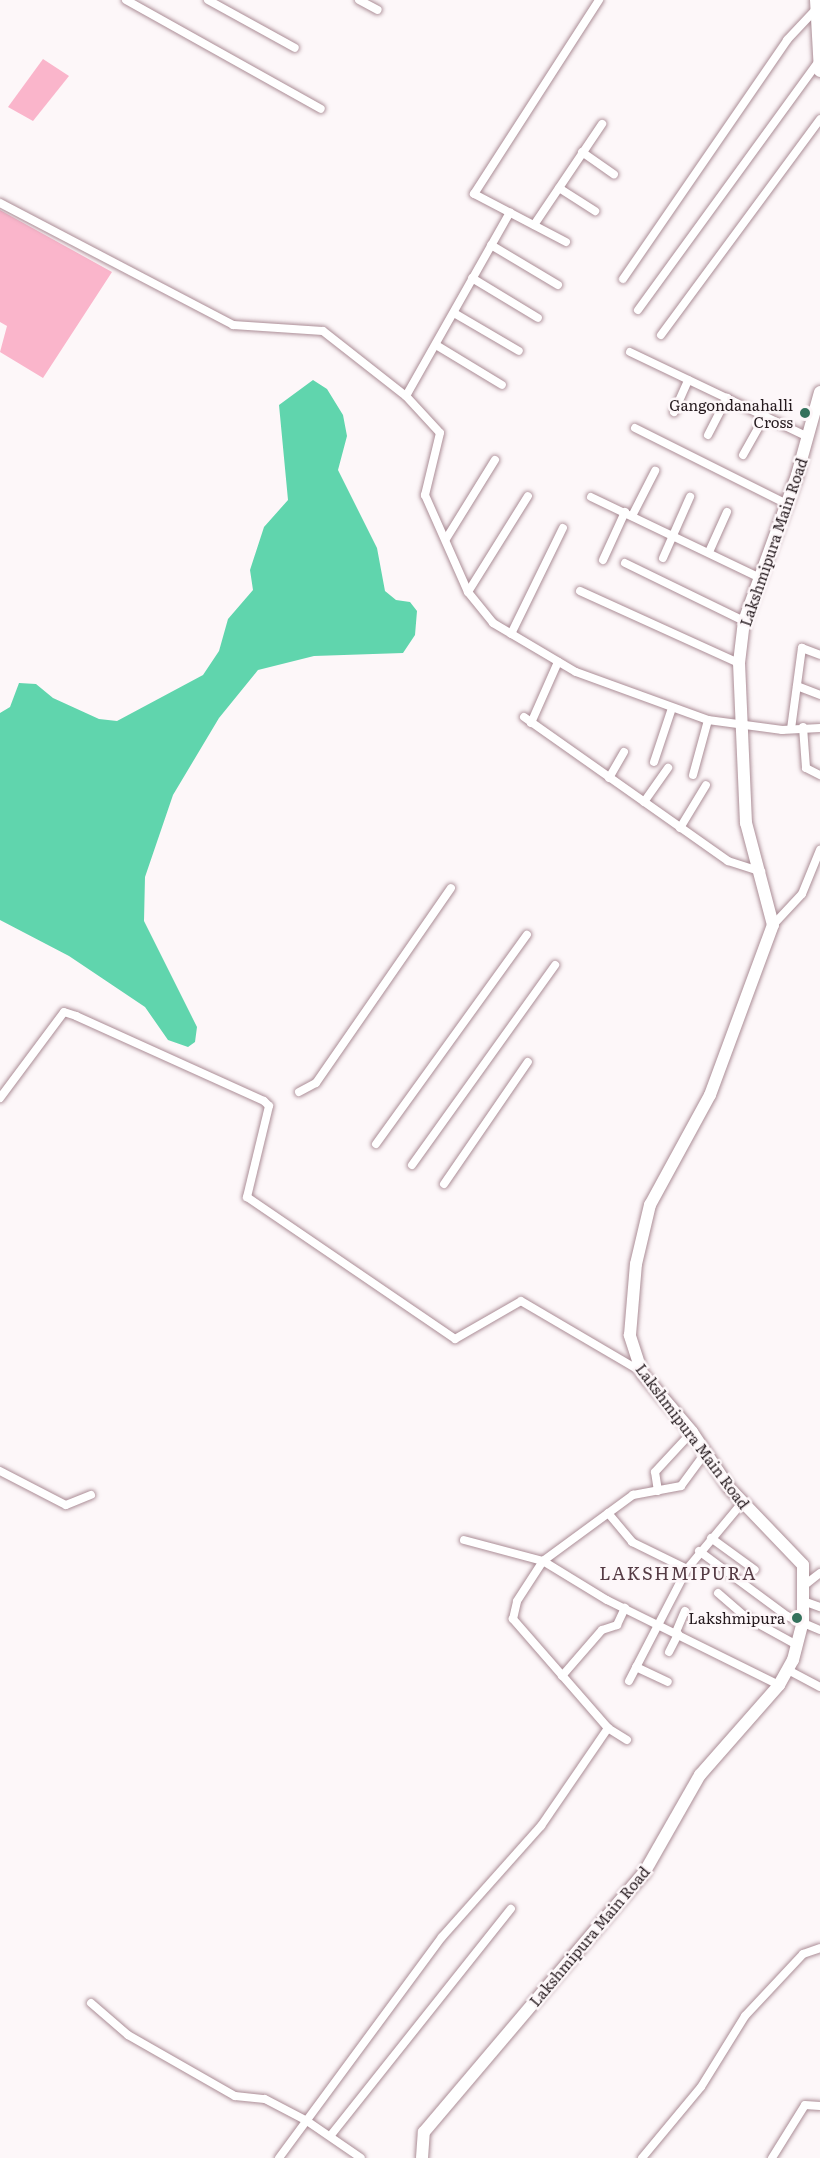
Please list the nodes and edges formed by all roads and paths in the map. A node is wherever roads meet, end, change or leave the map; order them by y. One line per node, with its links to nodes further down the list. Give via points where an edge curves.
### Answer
1 (126, 0): 9 (street)
2 (208, 0): 7 (street)
3 (358, 0): 6 (street)
4 (599, 0): 17 (street, via 474,194)
5 (818, 4): 8 (main road); 22 (street, via 787,40)
6 (378, 10)
7 (295, 48)
8 (819, 66): 24 (street)
9 (321, 109)
10 (820, 119): 27 (street)
11 (602, 124): 12 (street)
12 (582, 152): 13 (street); 14 (street)
13 (614, 174)
14 (559, 188): 16 (street); 18 (street)
15 (0, 203): 34 (street, via 233,325 323,331)
16 (595, 211)
17 (510, 212): 18 (street); 20 (street)
18 (534, 225): 19 (street)
19 (566, 242)
20 (491, 245): 21 (street); 23 (street)
21 (472, 279): 25 (street); 26 (street)
22 (623, 279)
23 (558, 285)
24 (638, 310)
25 (454, 313): 28 (street); 29 (street)
26 (538, 318)
27 (661, 335)
28 (436, 345): 32 (street); 34 (street)
29 (519, 351)
30 (630, 352): 31 (street)
31 (688, 380): 35 (street); 36 (street)
32 (502, 385)
33 (820, 392): 40 (main road, Lakshmipura Main Road)
34 (406, 396): 52 (street, via 440,433 425,495)
35 (727, 398): 37 (street); 39 (street)
36 (674, 412)
37 (765, 416): 40 (street); 41 (street)
38 (635, 428): 47 (street)
39 (708, 435)
40 (808, 437): 47 (main road, Lakshmipura Main Road)
41 (743, 455)
42 (495, 460): 52 (street)
43 (655, 471): 49 (street)
44 (528, 496): 58 (street)
45 (591, 497): 49 (street)
46 (690, 497): 51 (street)
47 (787, 504): 57 (main road, Lakshmipura Main Road)
48 (727, 512): 53 (street)
49 (628, 514): 51 (street); 55 (street)
50 (563, 528): 61 (street)
51 (673, 535): 53 (street); 54 (street)
52 (446, 538): 58 (street)
53 (709, 552): 57 (street)
54 (663, 558)
55 (603, 560)
56 (625, 563): 60 (street)
57 (758, 577): 60 (main road, Lakshmipura Main Road)
58 (468, 591): 61 (street, via 484,615)
59 (580, 591): 64 (street)
60 (744, 621): 64 (main road, Lakshmipura Main Road)
61 (511, 634): 63 (street)
62 (820, 655): 65 (street, via 802,648)
63 (558, 662): 67 (street, via 613,689); 78 (street, via 528,720)
64 (739, 663): 69 (main road, Lakshmipura Main Road)
65 (797, 686): 66 (street); 72 (street)
66 (820, 696)
67 (672, 708): 68 (street); 74 (street)
68 (708, 720): 69 (street); 76 (street)
69 (739, 727): 72 (street); 83 (main road, Lakshmipura Main Road, via 746,823)
70 (803, 727): 71 (street); 72 (street); 77 (street, via 806,768)
71 (820, 728)
72 (791, 729)
73 (624, 752): 78 (street)
74 (654, 762)
75 (668, 768): 80 (street)
76 (693, 775)
77 (820, 775)
78 (609, 778): 80 (street)
79 (706, 784): 81 (street)
80 (644, 802): 81 (street)
81 (680, 828): 83 (street, via 728,861)
82 (820, 850): 85 (street, via 802,894)
83 (762, 872): 85 (main road, Lakshmipura Main Road)
84 (451, 888): 89 (street, via 340,1040 316,1083)
85 (773, 925): 94 (main road, Lakshmipura Main Road, via 710,1095 647,1216 631,1310 633,1356)
86 (527, 935): 91 (street)
87 (555, 965): 92 (street)
88 (528, 1062): 93 (street)
89 (299, 1092)
90 (0, 1098): 94 (street, via 64,1012 76,1016 264,1101 269,1106 247,1197 455,1339 521,1301)
91 (376, 1143)
92 (412, 1165)
93 (444, 1184)
94 (642, 1373): 95 (main road, Lakshmipura Main Road)
95 (692, 1432): 96 (main road, Lakshmipura Main Road); 98 (street, via 655,1472)
96 (706, 1452): 98 (street, via 681,1486); 100 (main road, Lakshmipura Main Road)
97 (0, 1471): 99 (street, via 66,1505)
98 (658, 1491): 101 (street, via 633,1495)
99 (91, 1495)
100 (741, 1503): 102 (street); 109 (main road, Lakshmipura Main Road, via 791,1549 803,1565)
101 (608, 1513): 105 (street); 106 (street, via 632,1542)
102 (711, 1538): 104 (street); 107 (street)
103 (464, 1540): 105 (street)
104 (699, 1551): 106 (street); 115 (street, via 787,1616)
105 (543, 1561): 113 (street); 123 (street, via 529,1576 513,1619)
106 (687, 1569): 116 (street)
107 (755, 1570)
108 (820, 1572): 109 (street)
109 (806, 1584): 111 (main road, Lakshmipura Main Road)
110 (718, 1593): 119 (street, via 746,1617)
111 (806, 1602): 112 (street); 115 (main road, Lakshmipura Main Road)
112 (820, 1607)
113 (626, 1608): 116 (street); 123 (street, via 617,1625 602,1630)
114 (685, 1611): 118 (street)
115 (803, 1621): 117 (street); 119 (main road, Lakshmipura Main Road)
116 (657, 1623): 118 (street); 121 (street)
117 (820, 1630)
118 (677, 1633): 120 (street); 126 (street)
119 (797, 1645): 122 (main road, Lakshmipura Main Road)
120 (669, 1652)
121 (636, 1667): 124 (street); 125 (street)
122 (788, 1670): 126 (main road, Lakshmipura Main Road); 127 (street)
123 (562, 1676): 128 (street)
124 (629, 1682)
125 (668, 1682)
126 (779, 1685): 138 (main road, Lakshmipura Main Road, via 700,1775 632,1888 424,2132)
127 (820, 1686)
128 (608, 1728): 129 (street); 134 (street, via 541,1826 442,1937)
129 (627, 1740)
130 (511, 1909): 135 (street)
131 (820, 1948): 139 (street, via 803,1954 745,2016 701,2087)
132 (91, 2003): 134 (street, via 128,2035 235,2096 265,2099)
133 (820, 2106): 140 (street, via 805,2105)
134 (307, 2121): 135 (street); 136 (street)
135 (331, 2135): 137 (street)
136 (279, 2158)
137 (361, 2158)
138 (422, 2158)
139 (642, 2158)
140 (772, 2158)

